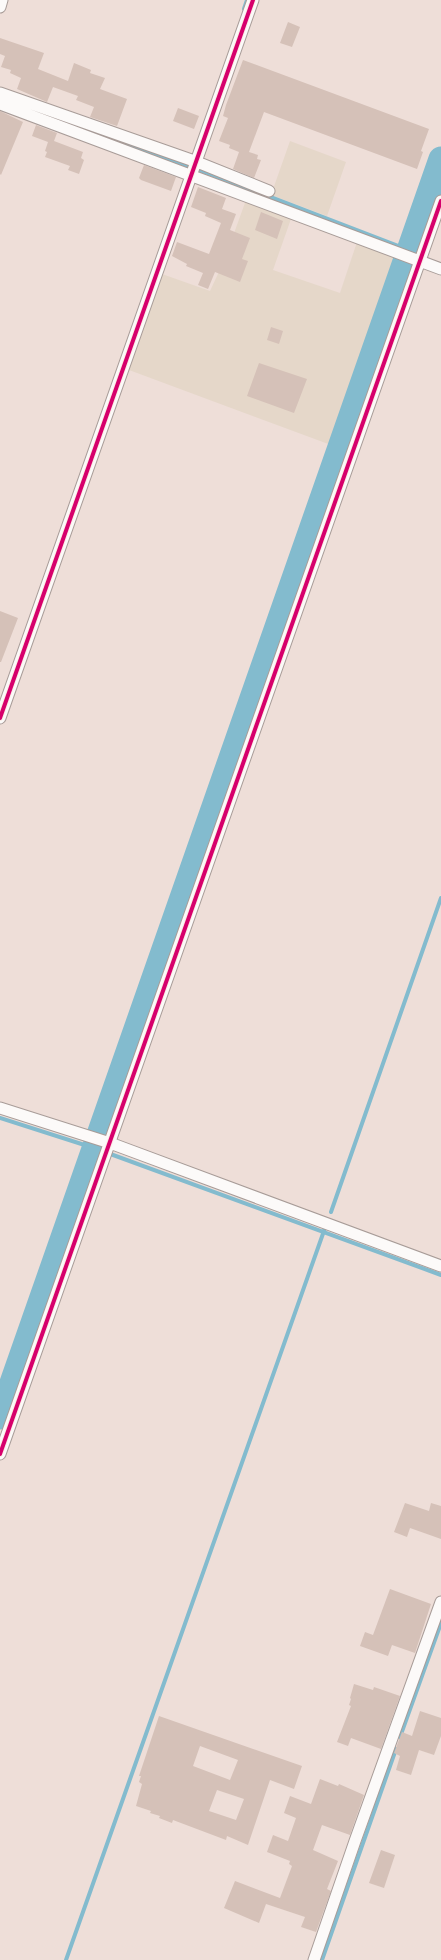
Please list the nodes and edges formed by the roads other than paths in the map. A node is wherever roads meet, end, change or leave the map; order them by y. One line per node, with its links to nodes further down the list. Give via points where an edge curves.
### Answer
1 (2, 0): 3 (street)
2 (253, 0): 6 (street)
3 (0, 7)
4 (0, 93): 6 (street)
5 (0, 104): 6 (street)
6 (195, 168): 7 (street); 12 (street)
7 (245, 188): 8 (street); 10 (street)
8 (269, 191)
9 (441, 201): 10 (street)
10 (418, 260): 11 (street); 14 (street)
11 (441, 269)
12 (0, 718)
13 (0, 1108): 14 (street, via 88,1136)
14 (107, 1148): 15 (street); 16 (street)
15 (441, 1266)
16 (0, 1454)
17 (441, 1602): 18 (street)
18 (314, 1960)

